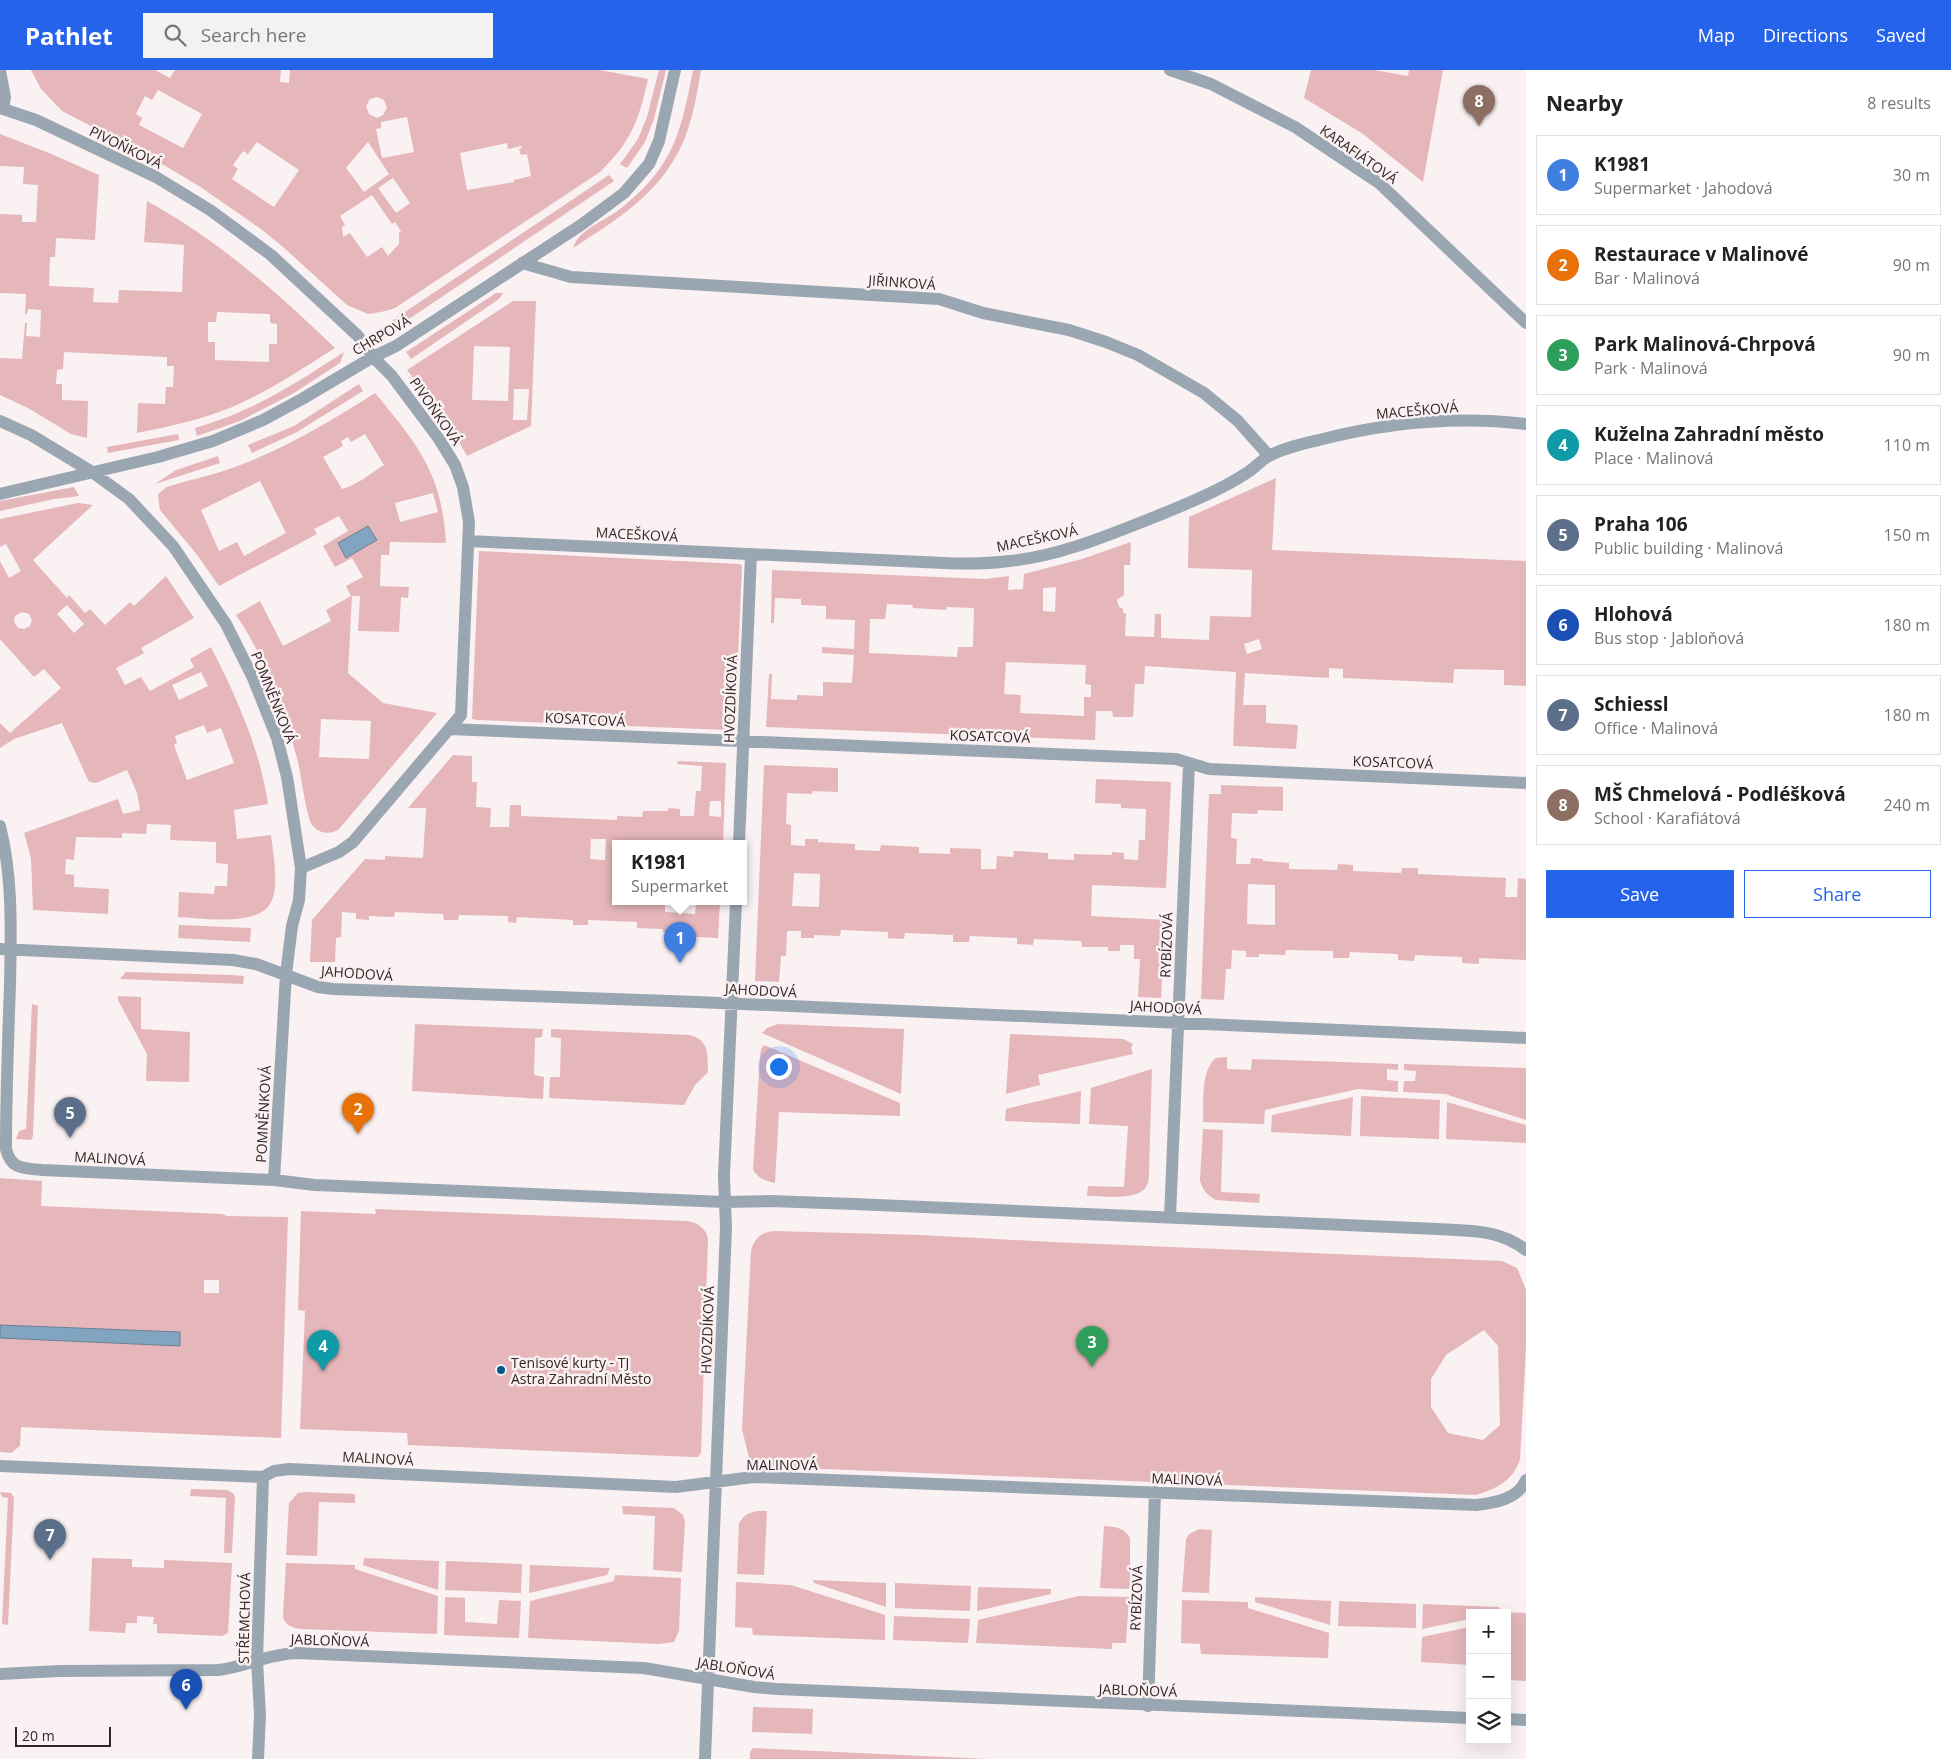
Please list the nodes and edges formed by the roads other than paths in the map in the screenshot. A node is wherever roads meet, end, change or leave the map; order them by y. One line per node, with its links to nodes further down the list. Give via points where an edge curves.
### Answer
1 (675, 70): 7 (street, CHRPOVÁ, via 660,141 649,164 624,193)
2 (1170, 70): 5 (street, KARAFIÁTOVÁ)
3 (1213, 70): 5 (street)
4 (0, 71): 6 (street, PIVOŇKOVÁ, via 6,97)
5 (1211, 84): 8 (street, KARAFIÁTOVÁ, via 1295,127 1379,183)
6 (2, 109): 9 (street, PIVOŇKOVÁ, via 36,120 127,162 210,210 271,255 358,336)
7 (522, 263): 9 (street, CHRPOVÁ, via 396,346); 12 (street, JIŘINKOVÁ, via 571,277 939,299 983,313 1069,330 1138,355 1204,394 1238,421)
8 (1526, 323)
9 (373, 357): 13 (street, CHRPOVÁ, via 263,420 213,441); 15 (street, PIVOŇKOVÁ, via 392,376 439,439 454,465 468,508)
10 (0, 421): 13 (street, POMNĚNKOVÁ, via 31,435)
11 (1526, 424): 12 (street, MACEŠKOVÁ, via 1445,420 1412,422 1299,444)
12 (1269, 456): 16 (street, MACEŠKOVÁ, via 1245,474 1183,506 1106,536 1011,561 953,564)
13 (92, 472): 14 (street, CHRPOVÁ); 23 (street, POMNĚNKOVÁ, via 129,499 173,546 226,624 253,678 277,738 287,776)
14 (0, 494)
15 (469, 541): 16 (street, MACEŠKOVÁ); 17 (street, PIVOŇKOVÁ, via 462,715)
16 (750, 554): 18 (street, HVOZDÍKOVÁ)
17 (450, 729): 18 (street, KOSATCOVÁ); 23 (street, PIVOŇKOVÁ, via 353,842 339,852)
18 (743, 741): 19 (street, KOSATCOVÁ, via 1176,759); 22 (street, HVOZDÍKOVÁ)
19 (1189, 764): 20 (street, KOSATCOVÁ, via 1209,769); 28 (street, RYBÍZOVÁ)
20 (1526, 783)
21 (0, 826): 25 (street, via 9,876)
22 (739, 840)
23 (301, 868): 26 (street, POMNĚNKOVÁ, via 299,900)
24 (736, 905): 27 (street, HVOZDÍKOVÁ)
25 (6, 949): 26 (street, JAHODOVÁ, via 233,960); 30 (street, MALINOVÁ, via 6,1149 9,1160 17,1167)
26 (286, 974): 27 (street, JAHODOVÁ, via 333,989); 30 (street, POMNĚNKOVÁ)
27 (732, 1004): 28 (street, JAHODOVÁ); 31 (street, HVOZDÍKOVÁ)
28 (1178, 1022): 29 (street, JAHODOVÁ); 32 (street, RYBÍZOVÁ)
29 (1526, 1038)
30 (274, 1180): 31 (street, MALINOVÁ, via 325,1185)
31 (725, 1202): 32 (street, MALINOVÁ, via 770,1201); 37 (street, HVOZDÍKOVÁ)
32 (1170, 1217): 33 (street, MALINOVÁ, via 1493,1232 1515,1241)
33 (1526, 1250)
34 (0, 1466): 35 (street, MALINOVÁ)
35 (263, 1477): 37 (street, MALINOVÁ, via 289,1469 676,1487); 39 (street, STŘEMCHOVÁ)
36 (1526, 1480): 38 (street, MALINOVÁ, via 1522,1490 1508,1497 1476,1505)
37 (716, 1483): 38 (street, MALINOVÁ, via 753,1477); 41 (street, HVOZDÍKOVÁ)
38 (1155, 1492): 42 (street, RYBÍZOVÁ)
39 (257, 1661): 40 (street, JABLOŇOVÁ, via 218,1670); 41 (street, JABLOŇOVÁ, via 296,1652 644,1668); 46 (street, STŘEMCHOVÁ)
40 (0, 1674)
41 (708, 1679): 42 (street, JABLOŇOVÁ, via 777,1690); 47 (street, HVOZDÍKOVÁ)
42 (1148, 1706): 43 (street, JABLOŇOVÁ)
43 (1466, 1718)
44 (1511, 1719): 45 (street)
45 (1526, 1720)
46 (258, 1759)
47 (705, 1759)

